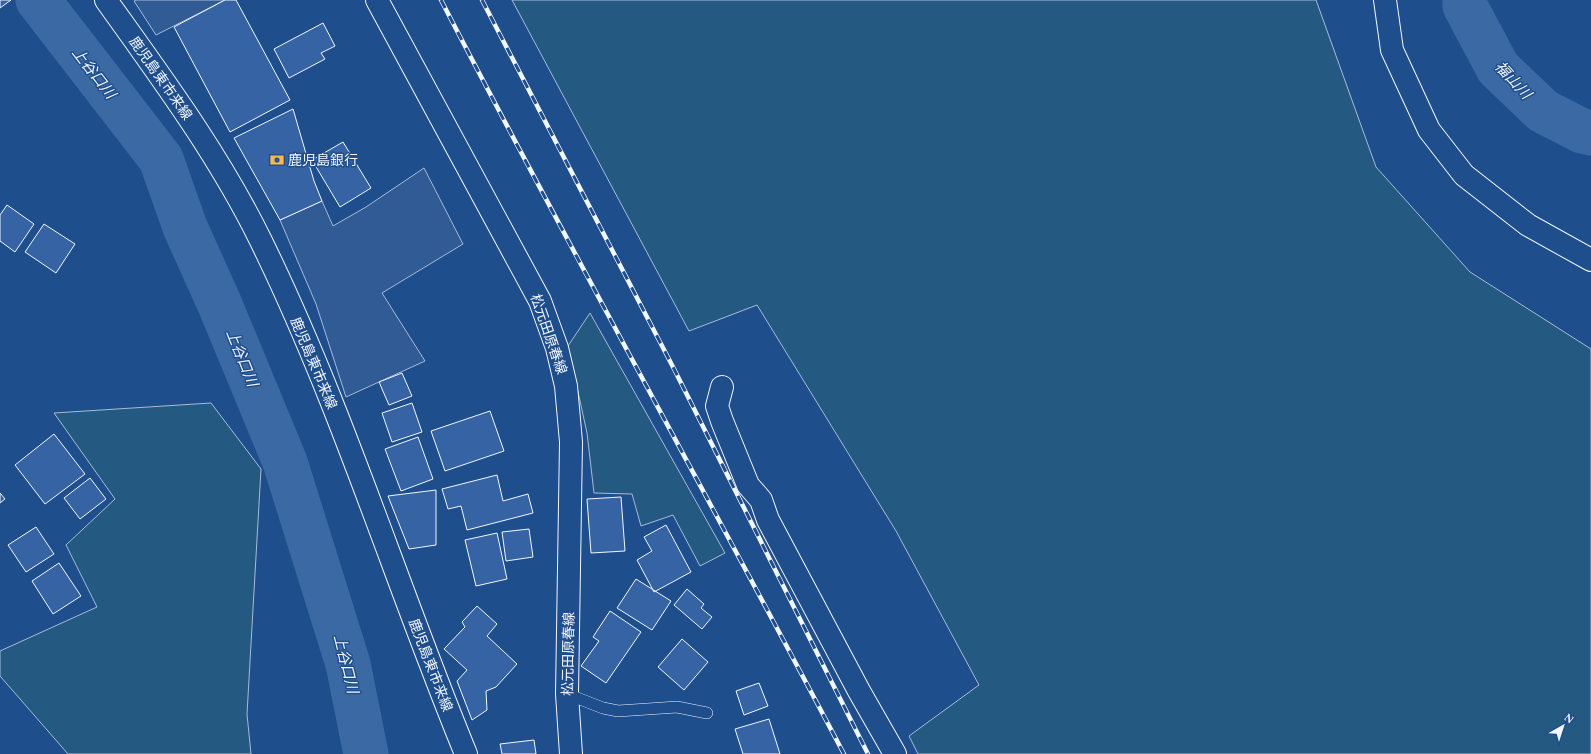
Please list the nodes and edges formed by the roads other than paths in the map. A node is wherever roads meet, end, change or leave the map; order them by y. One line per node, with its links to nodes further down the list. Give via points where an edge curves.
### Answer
1 (106, 0): 8 (street, 鹿児島東市来線, via 168,86 214,157 261,240 334,408 439,690)
2 (377, 0): 6 (street, 松元田原春線, via 540,301 557,348 566,386 571,442)
3 (1385, 0): 4 (street, via 1392,50 1429,130 1464,175 1528,225)
4 (1591, 260)
5 (722, 387): 10 (street, via 717,406 748,485 761,500 768,520)
6 (567, 694): 7 (lane, via 618,711 677,708); 9 (street, 松元田原春線)
7 (707, 713)
8 (466, 754)
9 (571, 754)
10 (895, 754)

